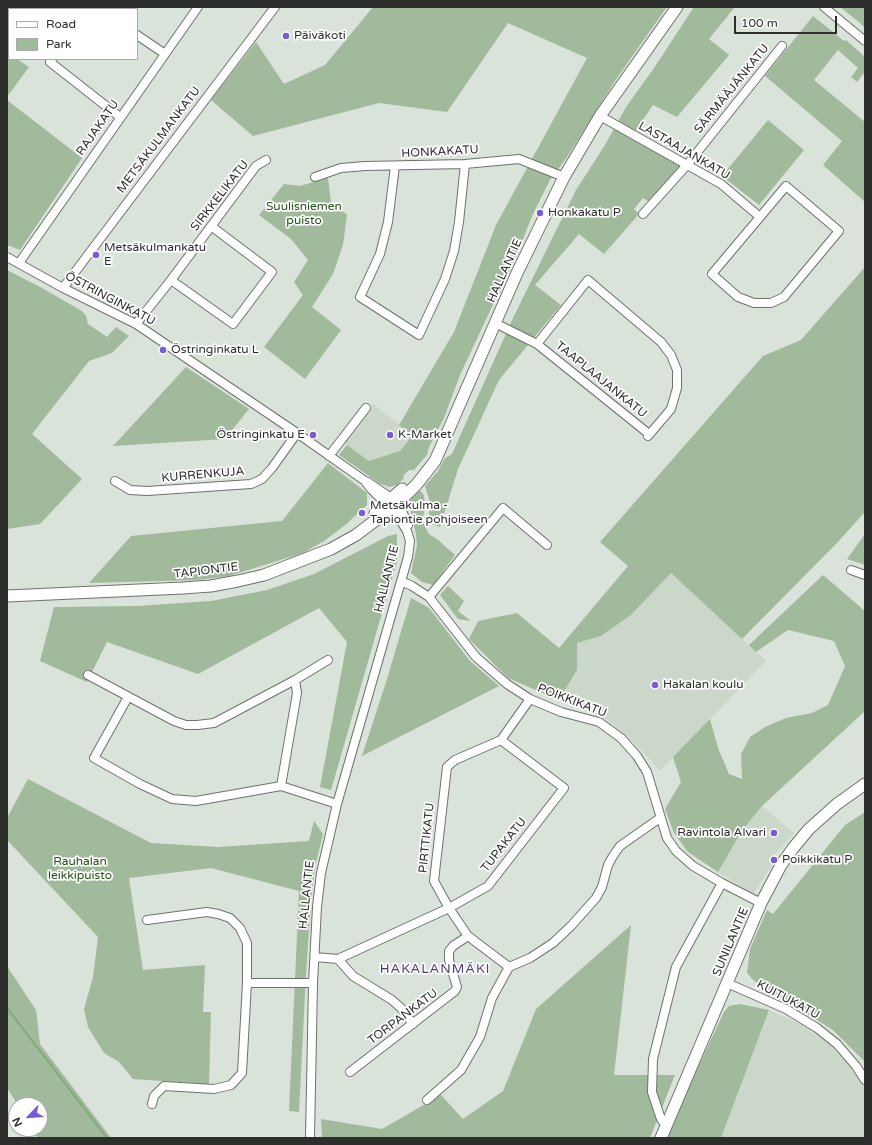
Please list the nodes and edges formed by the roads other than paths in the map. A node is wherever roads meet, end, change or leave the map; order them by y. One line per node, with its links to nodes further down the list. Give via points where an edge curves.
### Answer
1 (198, 7): 8 (street, RAJAKATU)
2 (275, 7): 24 (street, METSÄKULMANKATU)
3 (677, 7): 10 (street, HALLANTIE)
4 (824, 7): 6 (street)
5 (138, 36): 8 (street)
6 (865, 41)
7 (782, 46): 14 (street, SÄRMÄÄJÄNKATU)
8 (165, 54): 11 (street, RAJAKATU)
9 (51, 60): 11 (street, via 50,62)
10 (600, 116): 14 (street, LASTAAJANKATU); 17 (street, HALLANTIE)
11 (120, 117): 22 (street, RAJAKATU)
12 (266, 160): 20 (street, SIRKKELIKATU, via 256,166)
13 (464, 164): 15 (street, HONKAKATU); 15 (street, via 454,251 445,279 418,336 360,297 380,254 388,222); 17 (street, HONKAKATU, via 519,158)
14 (687, 165): 18 (street, SÄRMÄÄJÄNKATU); 19 (street, LASTAAJANKATU, via 721,184)
15 (395, 166): 16 (street, HONKAKATU, via 341,168)
16 (314, 177)
17 (564, 177): 25 (street, HALLANTIE, via 517,273)
18 (644, 214)
19 (760, 217): 19 (street, via 712,274 738,297 754,303 771,304 784,297 840,231 786,186)
20 (211, 226): 23 (street, SIRKKELIKATU); 23 (street, via 272,272 233,324)
21 (7, 257): 22 (street, ÖSTRINGINKATU)
22 (19, 263): 24 (street, ÖSTRINGINKATU)
23 (171, 280): 26 (street, SIRKKELIKATU)
24 (63, 288): 26 (street, ÖSTRINGINKATU)
25 (496, 323): 27 (street, TAAPLAAJANKATU); 33 (street, HALLANTIE, via 443,442)
26 (136, 324): 29 (street, ÖSTRINGINKATU)
27 (538, 344): 27 (street, TAAPLAAJANKATU, via 648,435 671,409 677,388 677,370 671,355 661,342 588,280)
28 (366, 408): 30 (street)
29 (297, 433): 30 (street, ÖSTRINGINKATU); 31 (street, KURRENKUJA, via 262,479 250,484 147,491 130,490)
30 (329, 456): 32 (street, ÖSTRINGINKATU)
31 (115, 481)
32 (365, 481): 33 (street, HALLANTIE, via 383,491)
33 (391, 504): 37 (street, HALLANTIE, via 410,541); 38 (street, TAPIONTIE, via 321,553 238,582 211,586)
34 (547, 545): 39 (street, via 503,508)
35 (851, 570): 36 (street)
36 (865, 575)
37 (401, 581): 39 (street, POIKKIKATU); 48 (street, HALLANTIE)
38 (7, 596)
39 (429, 597): 44 (street, POIKKIKATU, via 476,657 507,684)
40 (328, 660): 42 (street)
41 (88, 675): 43 (street)
42 (295, 680): 43 (street, via 214,723 197,726 174,721); 47 (street, via 297,693)
43 (128, 697): 47 (street, via 94,758 172,799 196,802)
44 (530, 699): 45 (street); 49 (street, POIKKIKATU, via 561,712 599,722 621,738 637,756 646,772)
45 (501, 740): 52 (street, PIRTTIKATU, via 455,760 447,767 434,881); 52 (street, TUPAKATU, via 564,788 488,886)
46 (865, 784): 51 (street, SUNILANTIE, via 809,829 781,865)
47 (281, 786): 48 (street)
48 (338, 804): 55 (street, HALLANTIE, via 321,873)
49 (660, 818): 50 (street, POIKKIKATU, via 667,838 676,851 693,866); 57 (street, via 620,846 608,865 596,898 571,926 553,943 530,958)
50 (722, 883): 51 (street, POIKKIKATU); 66 (street, via 676,967 653,1059 652,1092)
51 (761, 903): 58 (street, SUNILANTIE)
52 (449, 908): 54 (street, PIRTTIKATU); 56 (street, TUPAKATU)
53 (147, 920): 59 (street, via 207,912 230,918 240,928 247,943)
54 (468, 936): 57 (street, PIRTTIKATU); 61 (street, TORPANKATU, via 449,951 457,987 455,991)
55 (315, 957): 56 (street); 60 (street, HALLANTIE)
56 (338, 960): 61 (street, via 353,976 392,1000)
57 (509, 967): 64 (street, via 492,998 480,1037 460,1070)
58 (727, 982): 63 (street, KUITUKATU, via 786,1009 817,1028 836,1044); 66 (street, SUNILANTIE)
59 (247, 983): 60 (street); 65 (street, via 242,1073 231,1085 214,1089 164,1086 154,1096)
60 (313, 983): 67 (street, HALLANTIE)
61 (413, 1024): 62 (street, TORPANKATU)
62 (350, 1072)
63 (865, 1080)
64 (427, 1100)
65 (152, 1104)
66 (666, 1126): 68 (street, SUNILANTIE)
67 (310, 1138)
68 (661, 1138)

